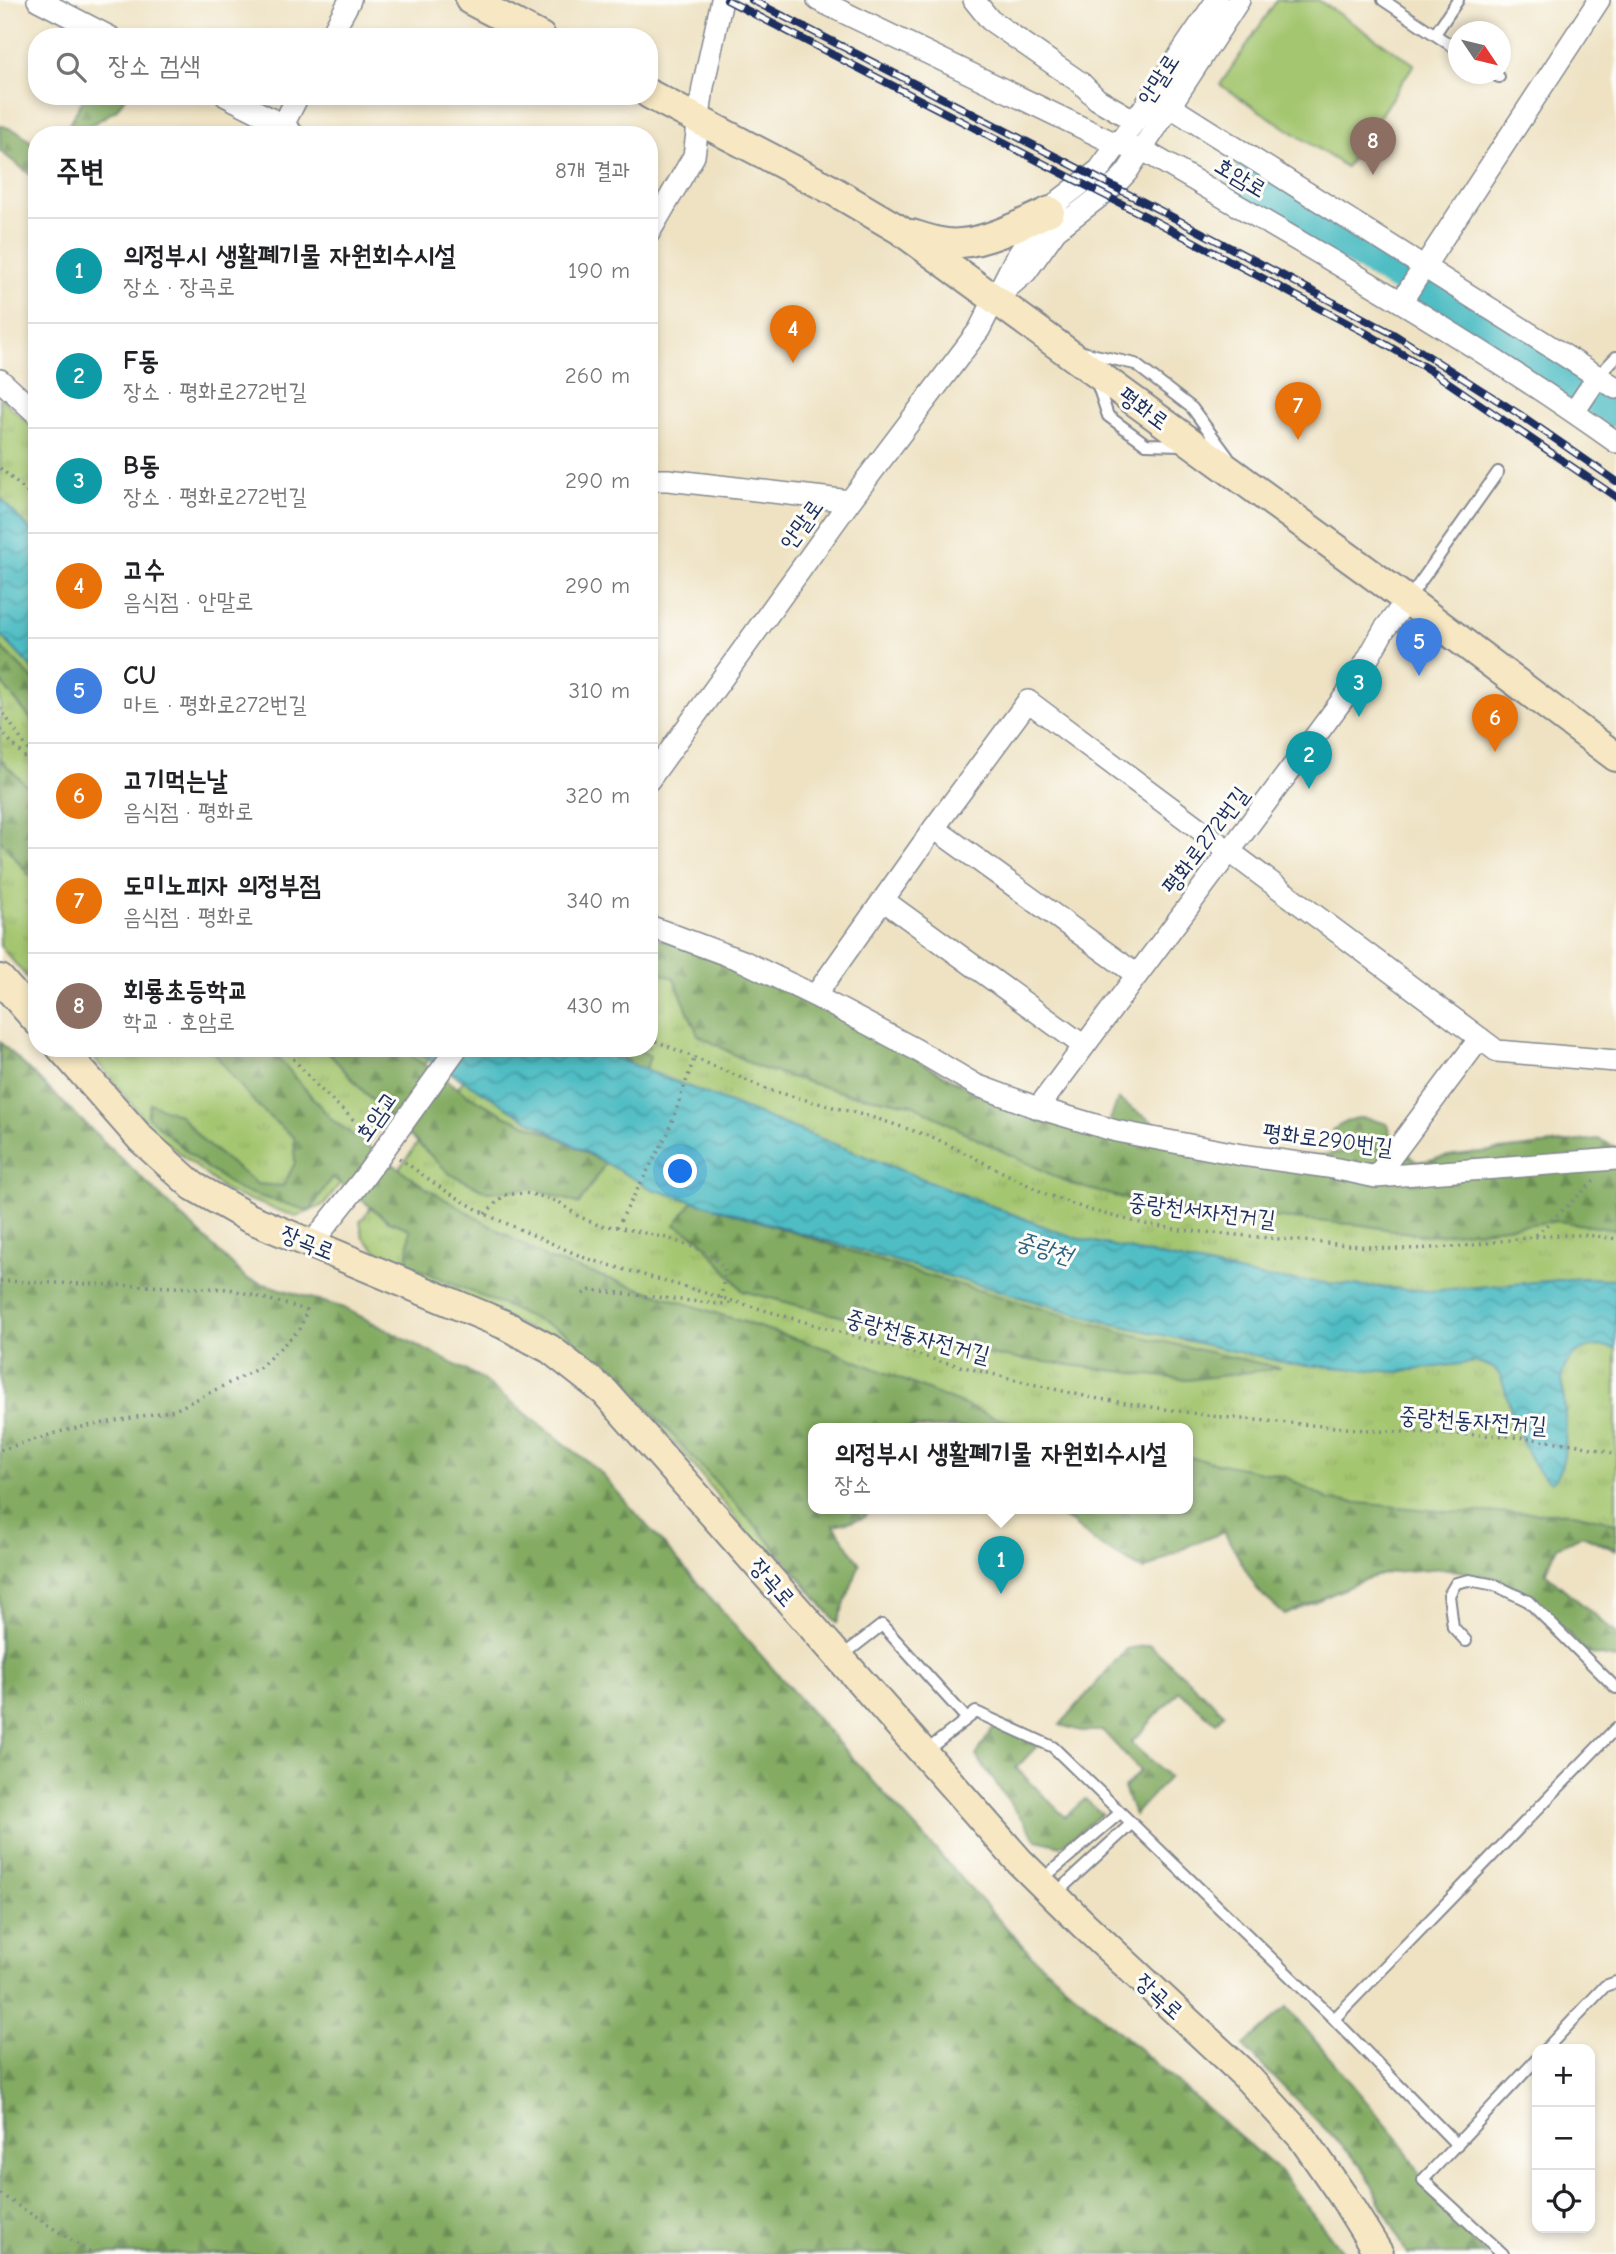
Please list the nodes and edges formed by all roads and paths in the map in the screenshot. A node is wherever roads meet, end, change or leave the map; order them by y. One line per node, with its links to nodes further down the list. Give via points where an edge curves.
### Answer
1 (38, 0): 12 (street)
2 (350, 0): 13 (street)
3 (470, 0): 14 (street)
4 (722, 0): 21 (street)
5 (818, 0): 25 (street, 호암로)
6 (974, 0): 22 (street, via 990,20 1097,99)
7 (1217, 0): 22 (street, 안말로)
8 (1239, 0): 20 (street, 안말로)
9 (1383, 0): 15 (lane)
10 (1458, 0): 15 (lane)
11 (1600, 0): 30 (street)
12 (92, 28)
13 (335, 28)
14 (524, 28)
15 (1435, 34): 16 (lane)
16 (1448, 43)
17 (658, 98): 21 (street, 평화로)
18 (241, 105): 23 (street)
19 (296, 105): 24 (street)
20 (1171, 107): 26 (street, 안말로); 30 (street)
21 (698, 120): 28 (street, via 694,156); 29 (street, 평화로)
22 (1135, 121): 25 (street, 안말로)
23 (275, 126)
24 (287, 126)
25 (1118, 145): 26 (street, 호암로); 27 (street, 안말로, via 1099,170)
26 (1143, 150): 31 (street, 안말로, via 1128,173 1056,230 1026,272); 32 (street, 호암로)
27 (1049, 211): 29 (street, via 961,243); 31 (street, 안말로)
28 (658, 218)
29 (900, 230): 31 (street, 평화로)
30 (1424, 266): 32 (street); 36 (street)
31 (995, 299): 33 (street, 평화로); 45 (street, 안말로, via 979,330)
32 (1401, 302): 38 (street, 호암로)
33 (1062, 348): 43 (street, 평화로); 43 (lane, via 1135,364 1192,408)
34 (1616, 357): 36 (lane)
35 (0, 380): 37 (street)
36 (1607, 382): 38 (street)
37 (28, 406)
38 (1574, 412): 39 (street, 호암로)
39 (1616, 442)
40 (0, 468): 44 (path)
41 (1498, 472): 46 (lane)
42 (658, 480): 45 (street)
43 (1245, 482): 46 (street, 평화로)
44 (28, 493)
45 (850, 501): 52 (street, 안말로)
46 (1407, 600): 50 (street, 평화로); 54 (street, 평화로272번길, via 1352,687)
47 (0, 708): 49 (path)
48 (0, 730): 51 (path)
49 (28, 750)
50 (1616, 757)
51 (28, 761)
52 (658, 767)
53 (934, 828): 54 (street, via 1028,701); 55 (street); 57 (street)
54 (1230, 850): 57 (street, 평화로272번길); 61 (street)
55 (883, 900): 59 (street); 63 (street)
56 (658, 929): 59 (street, 평화로290번길, via 743,961)
57 (1138, 975): 63 (street, 평화로272번길)
58 (0, 979): 60 (street)
59 (815, 996): 69 (street, 평화로290번길, via 976,1084)
60 (28, 1011)
61 (1480, 1038): 68 (street, via 1497,1051); 73 (street)
62 (658, 1042): 67 (path, 중랑천서자전거길)
63 (1084, 1046): 69 (street, 평화로272번길)
64 (69, 1057): 79 (street, 장곡로, via 141,1139 193,1186 249,1218)
65 (292, 1057): 70 (path)
66 (451, 1057): 79 (street, 호암교, bridge)
67 (694, 1059): 76 (path, via 668,1133); 77 (path, 중랑천서자전거길, via 769,1090 913,1130 1057,1198 1144,1224 1392,1249)
68 (1616, 1061)
69 (1038, 1108): 73 (street, 평화로290번길, via 1116,1130)
70 (377, 1140)
71 (398, 1156): 75 (path, 중랑천동자전거길)
72 (1616, 1159): 73 (street, 평화로290번길)
73 (1376, 1177)
74 (1595, 1180): 77 (path)
75 (485, 1214): 76 (path, via 505,1195 525,1193 559,1202 598,1225); 82 (path, 중랑천동자전거길, via 585,1258)
76 (617, 1227): 82 (path, via 667,1238 713,1256 725,1269)
77 (1534, 1237): 78 (path, 중랑천서자전거길, via 1577,1234)
78 (1616, 1239)
79 (312, 1243): 87 (street, 장곡로, via 503,1324 550,1349 605,1392)
80 (0, 1281): 84 (path, via 230,1289 307,1310 300,1329 259,1368 175,1410 66,1430)
81 (583, 1294): 83 (path, via 591,1290)
82 (721, 1298): 83 (path, 중랑천동자전거길)
83 (740, 1303): 85 (path, 중랑천동자전거길, via 936,1360 1093,1398 1271,1423 1506,1436)
84 (0, 1450)
85 (1616, 1454)
86 (1466, 1641): 88 (lane, via 1453,1627 1448,1595 1456,1583 1469,1580 1496,1585 1528,1601)
87 (839, 1658): 89 (lane, via 882,1625); 91 (street, 장곡로)
88 (1616, 1688)
89 (967, 1719): 91 (lane); 92 (lane, via 976,1712 1053,1747)
90 (1616, 1728): 96 (lane)
91 (923, 1753): 94 (street, 장곡로)
92 (1121, 1814): 93 (lane); 94 (lane)
93 (1131, 1824): 94 (lane); 96 (lane)
94 (1047, 1888): 102 (street, 장곡로, via 1247,2076 1302,2137)
95 (1616, 1982): 97 (lane, via 1605,1986)
96 (1334, 2019): 99 (lane)
97 (1551, 2044)
98 (1532, 2064): 99 (lane)
99 (1457, 2145): 103 (lane, via 1423,2180)
100 (0, 2194): 101 (path)
101 (93, 2254)
102 (1378, 2254)
103 (1503, 2254)

